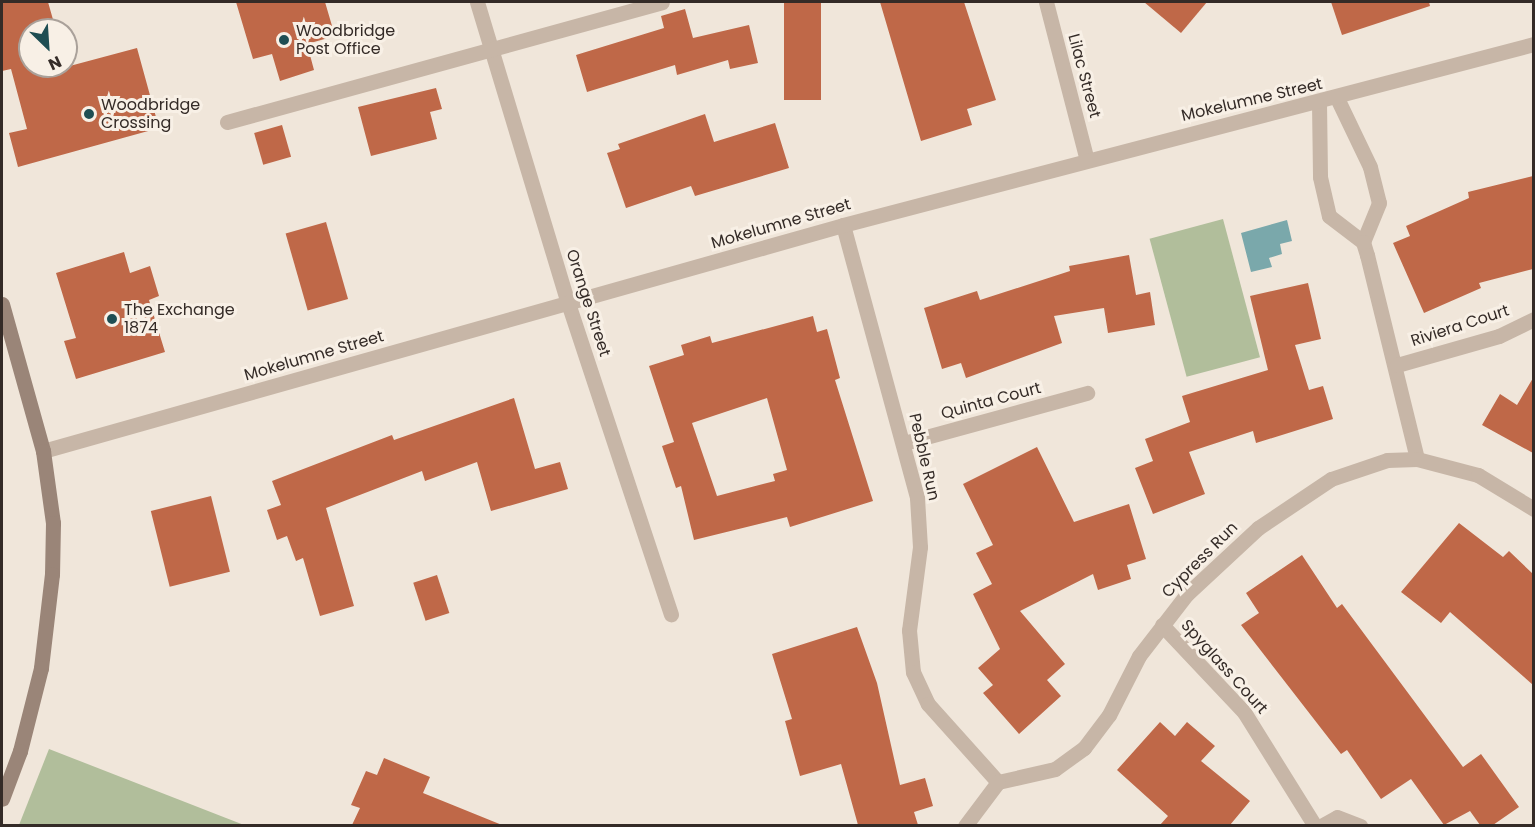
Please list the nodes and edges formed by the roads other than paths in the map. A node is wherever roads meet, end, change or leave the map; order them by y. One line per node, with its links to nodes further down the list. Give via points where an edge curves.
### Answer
1 (477, 2): 5 (street, Orange Street)
2 (662, 2): 5 (street)
3 (1046, 2): 9 (street, Lilac Street)
4 (1533, 44): 6 (street, Mokelumne Street)
5 (490, 51): 8 (street); 12 (street, Orange Street)
6 (1337, 98): 7 (street, Mokelumne Street); 11 (street, via 1370,167 1379,203)
7 (1319, 103): 9 (street, Mokelumne Street); 11 (street, via 1320,177 1329,216)
8 (227, 122)
9 (1087, 160): 10 (street, Mokelumne Street)
10 (843, 225): 12 (street, Mokelumne Street); 17 (street, Pebble Run)
11 (1363, 242): 15 (street)
12 (568, 303): 18 (street, Mokelumne Street); 21 (street, Orange Street)
13 (2, 304): 18 (main road)
14 (1533, 319): 15 (street, Riviera Court, via 1499,336)
15 (1397, 365): 19 (street)
16 (1087, 393): 17 (street, Quinta Court)
17 (904, 443): 23 (street, Pebble Run, via 917,498 920,547 909,630 913,672 928,704)
18 (43, 451): 24 (main road, via 53,522 52,574 41,668 20,751)
19 (1417, 459): 20 (street, Cypress Run, via 1478,475); 22 (street, Cypress Run, via 1359,468 1306,493 1216,567)
20 (1533, 509)
21 (671, 614)
22 (1162, 625): 23 (street, Cypress Run, via 1129,674 1109,715 1084,748 1055,769); 26 (street, Spyglass Court, via 1244,712)
23 (998, 782): 25 (street)
24 (2, 799)
25 (965, 825)
26 (1316, 825)
27 (1321, 825): 28 (street, via 1337,817)
28 (1360, 825)

